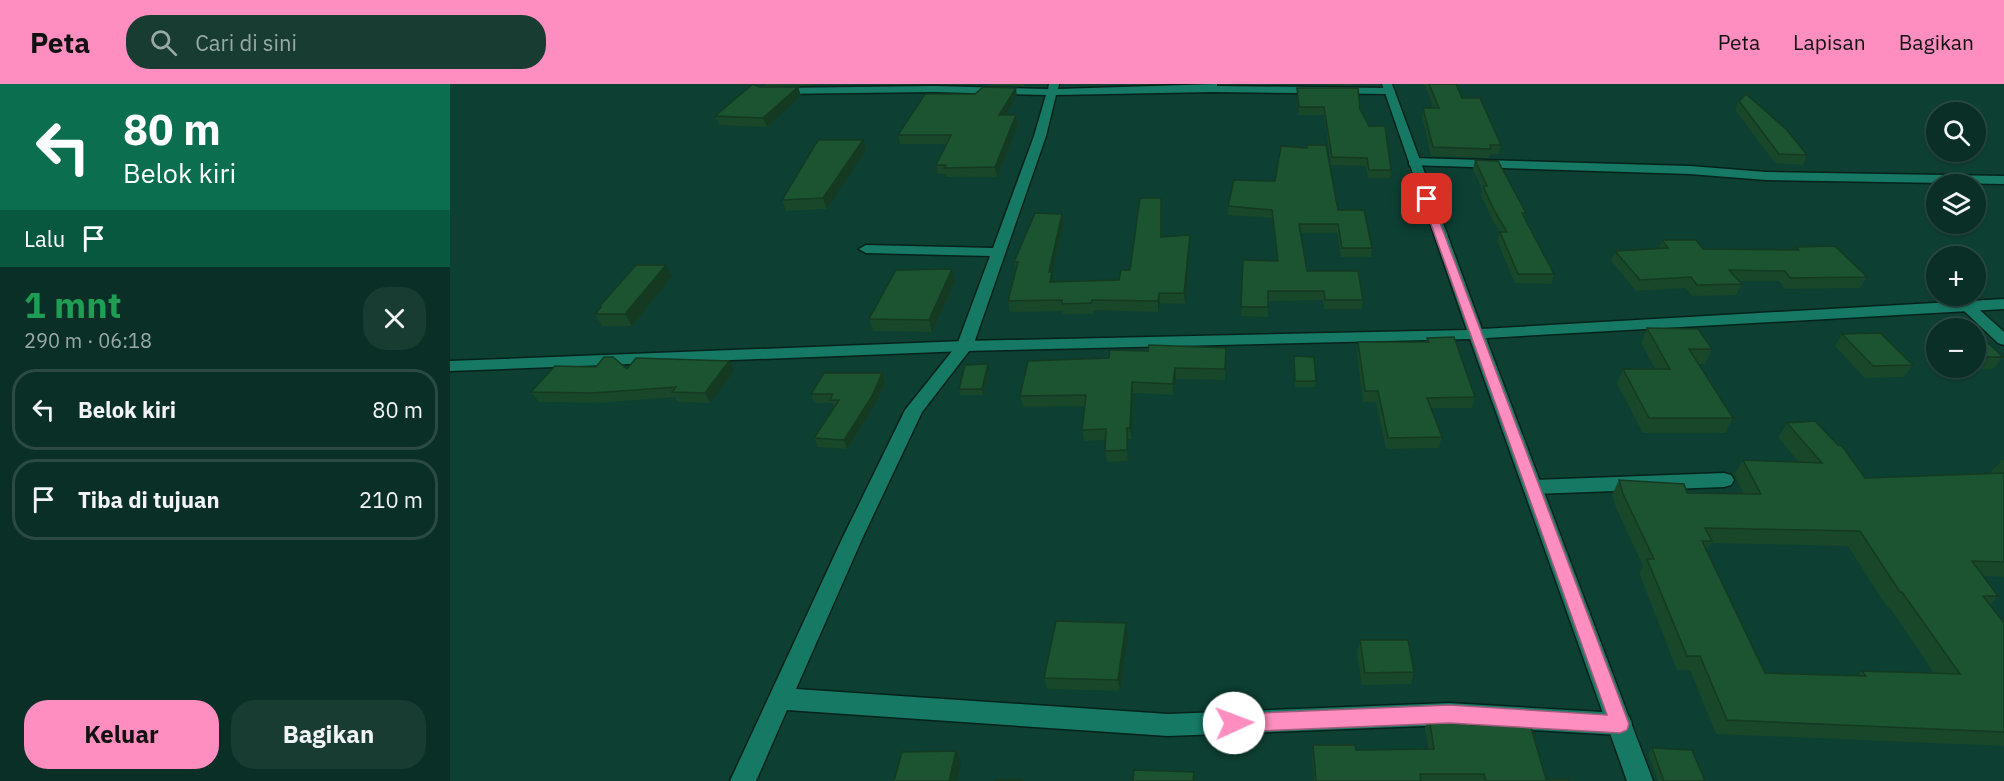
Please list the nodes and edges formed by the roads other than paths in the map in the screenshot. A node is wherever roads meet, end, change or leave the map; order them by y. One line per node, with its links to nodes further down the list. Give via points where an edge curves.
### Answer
1 (1213, 87): 2 (street); 3 (street)
2 (1388, 87): 5 (street)
3 (1053, 88): 4 (street); 8 (street)
4 (762, 91)
5 (1413, 162): 6 (street, via 1766,176); 12 (street)
6 (2004, 180)
7 (866, 249): 8 (street)
8 (998, 252): 14 (street)
9 (2004, 304): 10 (street)
10 (1986, 305)
11 (1967, 306): 12 (street); 13 (street)
12 (1477, 334): 14 (street); 17 (street)
13 (2004, 340)
14 (965, 345): 15 (street); 18 (street, via 914,410)
15 (450, 366)
16 (1724, 480): 17 (street)
17 (1533, 487): 19 (street)
18 (780, 699): 19 (street, via 1168,725 1449,714); 20 (street)
19 (1620, 724): 21 (street)
20 (743, 781)
21 (1640, 781)

